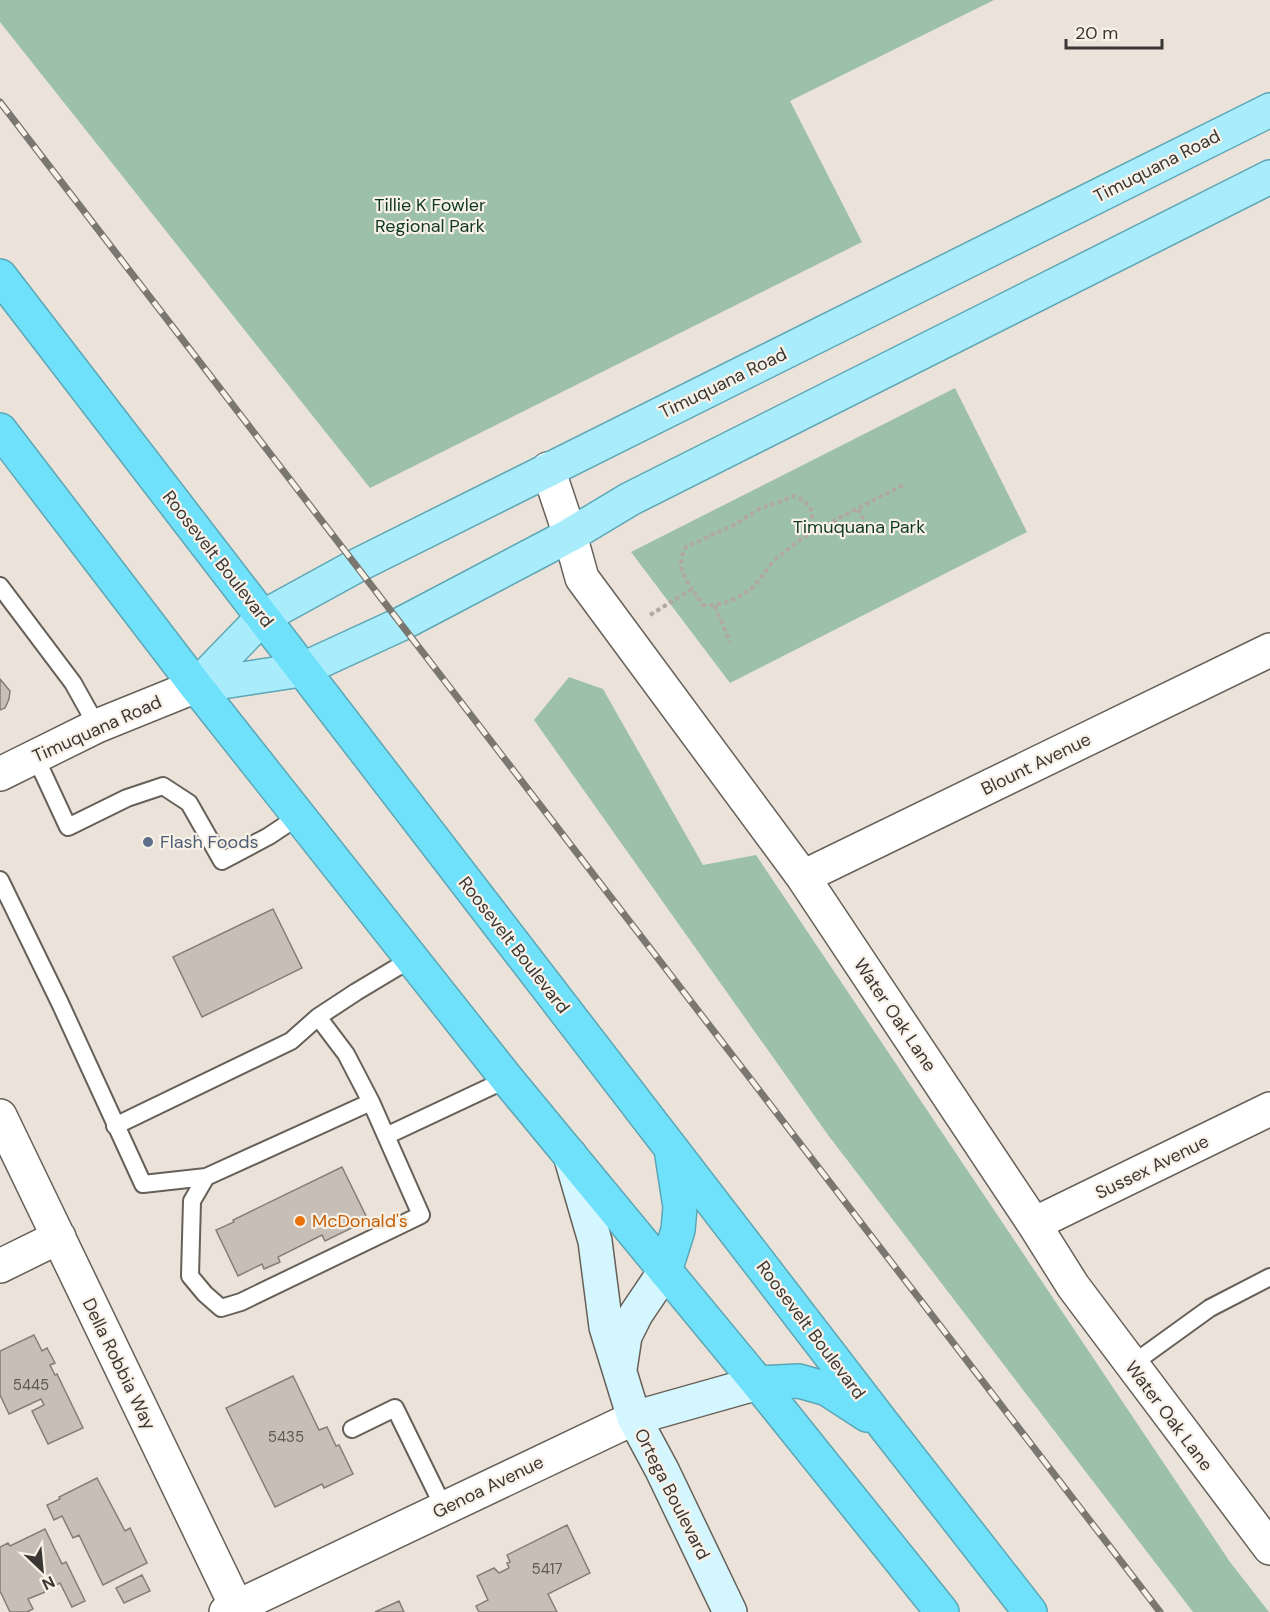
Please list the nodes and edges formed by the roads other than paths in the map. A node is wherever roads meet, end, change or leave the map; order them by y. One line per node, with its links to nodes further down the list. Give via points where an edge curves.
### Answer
1 (1270, 110): 5 (main road, Timuquana Road)
2 (1270, 177): 6 (main road, Timuquana Road, via 630,499)
3 (0, 276): 8 (highway, Roosevelt Boulevard)
4 (0, 430): 11 (highway)
5 (548, 469): 6 (street, Water Oak Lane); 8 (main road, Timuquana Road)
6 (570, 535): 10 (main road, Timuquana Road, via 401,624); 16 (street, Water Oak Lane, via 582,578)
7 (0, 586): 12 (lane, via 73,683)
8 (263, 616): 10 (highway, Roosevelt Boulevard); 11 (main road, Timuquana Road)
9 (1270, 650): 16 (street, Blount Avenue)
10 (302, 670): 11 (main road, Timuquana Road); 26 (highway, Roosevelt Boulevard)
11 (196, 686): 12 (street, Timuquana Road); 15 (highway)
12 (97, 726): 13 (street, Timuquana Road)
13 (35, 756): 14 (street, Timuquana Road); 15 (lane, via 68,826 163,786 189,803 222,861)
14 (0, 774)
15 (299, 816): 18 (highway)
16 (803, 877): 29 (street, Water Oak Lane)
17 (0, 880): 24 (lane)
18 (411, 959): 19 (lane); 20 (highway)
19 (318, 1017): 21 (lane, via 346,1054); 24 (lane, via 291,1041)
20 (507, 1079): 25 (lane); 27 (highway)
21 (371, 1102): 25 (lane); 28 (lane)
22 (1270, 1109): 29 (street, Sussex Avenue)
23 (0, 1116): 30 (street, Della Robbia Way)
24 (115, 1126): 28 (lane, via 143,1184)
25 (388, 1135): 28 (lane, via 421,1215 221,1308 190,1276 192,1201)
26 (670, 1145): 32 (highway, via 680,1207 678,1230); 38 (highway, Roosevelt Boulevard)
27 (570, 1155): 32 (highway); 35 (main road, Ortega Boulevard, via 595,1241 606,1327)
28 (206, 1177)
29 (1034, 1224): 34 (street, Water Oak Lane, via 1073,1286)
30 (59, 1238): 31 (street); 42 (street, Della Robbia Way)
31 (0, 1266)
32 (665, 1271): 35 (main road, Ortega Boulevard, via 625,1336); 36 (highway)
33 (1270, 1277): 34 (lane, via 1210,1308)
34 (1131, 1365): 41 (street, Water Oak Lane)
35 (620, 1374): 37 (main road, Ortega Boulevard)
36 (758, 1383): 37 (main road, Genoa Avenue); 38 (highway, via 799,1381 827,1389); 44 (highway)
37 (634, 1418): 40 (street, Genoa Avenue); 43 (main road, Ortega Boulevard)
38 (884, 1425): 45 (highway, Roosevelt Boulevard)
39 (352, 1429): 40 (lane, via 394,1408)
40 (444, 1508): 42 (street, Genoa Avenue)
41 (1270, 1548)
42 (234, 1610)
43 (730, 1612)
44 (942, 1612)
45 (1030, 1612)

